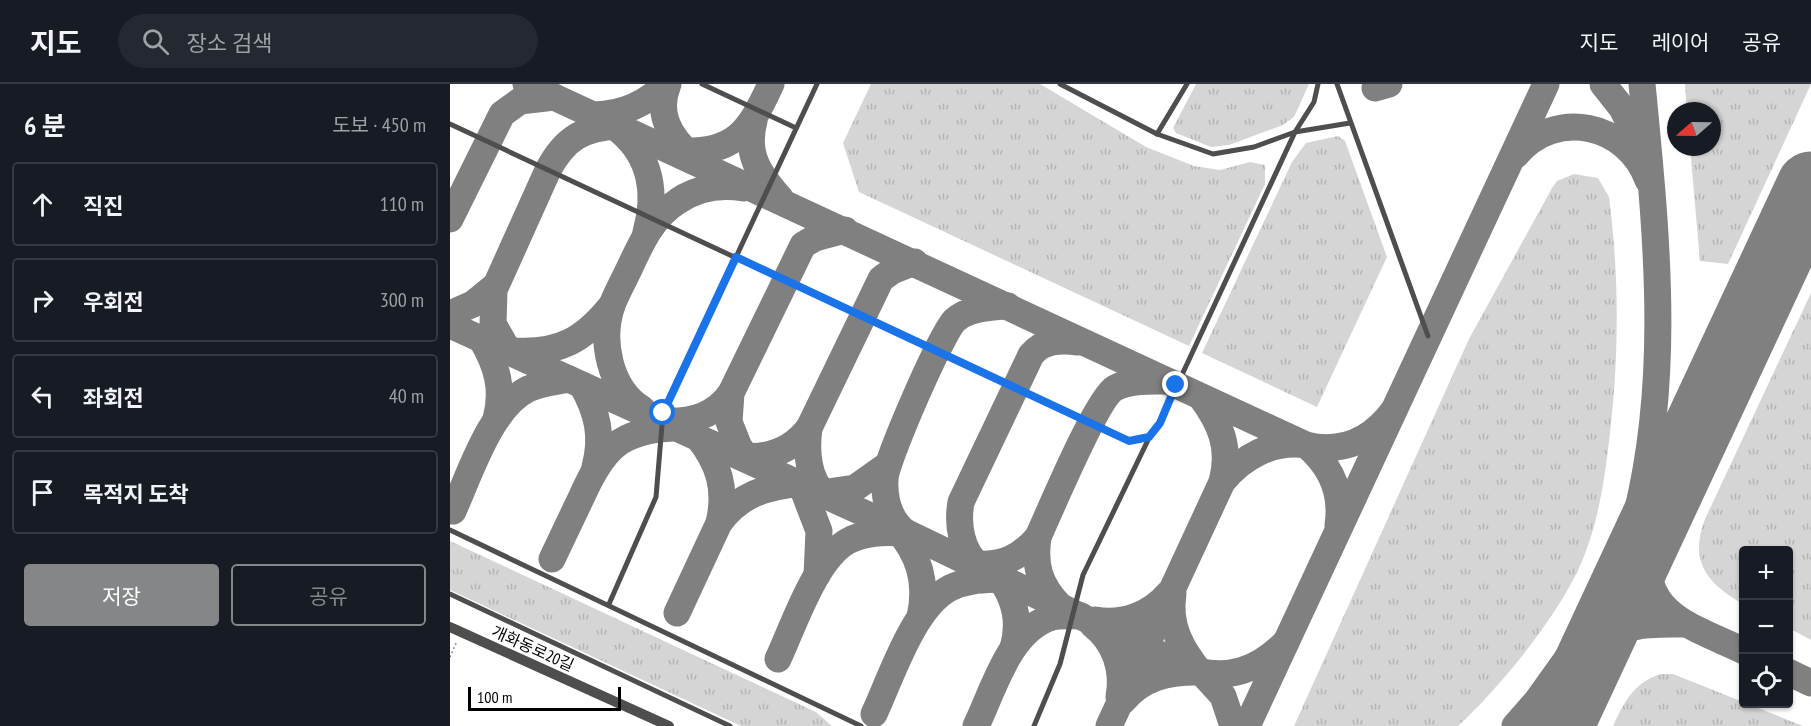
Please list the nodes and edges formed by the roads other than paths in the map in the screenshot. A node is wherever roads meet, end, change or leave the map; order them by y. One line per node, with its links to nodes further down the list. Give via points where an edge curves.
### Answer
1 (702, 84): 9 (lane)
2 (817, 84): 9 (lane)
3 (1060, 84): 11 (lane)
4 (1187, 84): 11 (lane)
5 (1318, 84): 10 (lane, via 1314,102)
6 (1337, 84): 7 (lane)
7 (1350, 123): 10 (lane); 13 (lane)
8 (450, 124): 12 (lane)
9 (796, 128): 12 (lane)
10 (1295, 132): 11 (lane, via 1254,147 1213,153); 14 (lane, via 1160,423)
11 (1157, 134)
12 (736, 257): 14 (lane, via 1121,438 1134,441); 17 (lane, via 663,413 656,497)
13 (1428, 336)
14 (1149, 437): 22 (lane, via 1083,574 1060,664)
15 (450, 530): 17 (lane)
16 (450, 594): 20 (lane)
17 (609, 604): 21 (lane)
18 (450, 627): 19 (street, 개화동로20길)
19 (669, 726)
20 (730, 726)
21 (861, 726)
22 (1034, 726)

